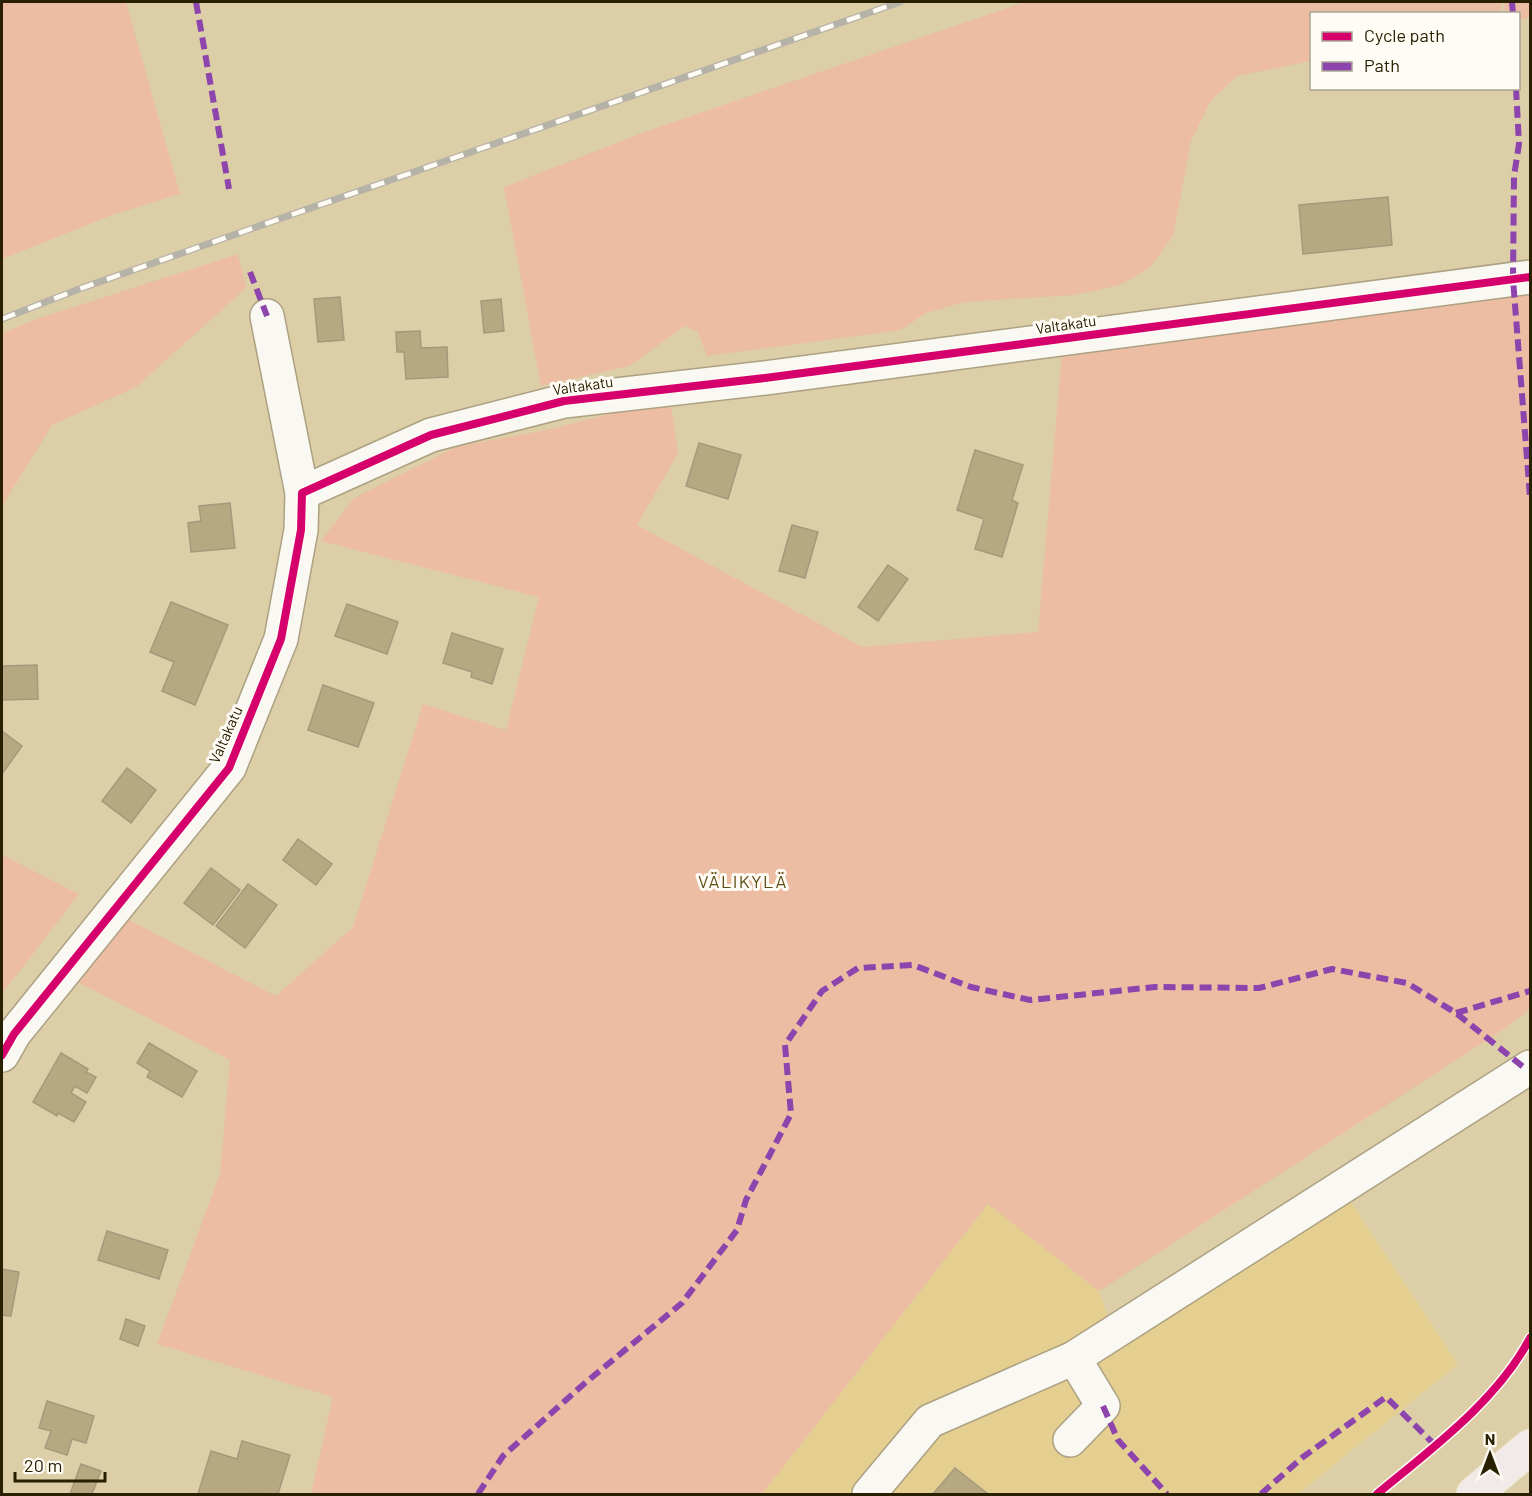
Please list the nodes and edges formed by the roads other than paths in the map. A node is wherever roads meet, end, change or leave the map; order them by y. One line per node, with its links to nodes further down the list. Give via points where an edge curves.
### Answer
1 (1530, 277): 3 (street, Valtakatu, via 777,377 564,401 431,435)
2 (267, 316): 3 (street)
3 (302, 493): 4 (street, Valtakatu, via 301,530 281,639 228,768 14,1034)
4 (2, 1055)
5 (1530, 1067): 6 (street)
6 (1074, 1358): 7 (street, via 1103,1406); 9 (street, via 930,1421)
7 (1070, 1440)
8 (1530, 1447): 10 (main road)
9 (869, 1494)
10 (1474, 1494)

